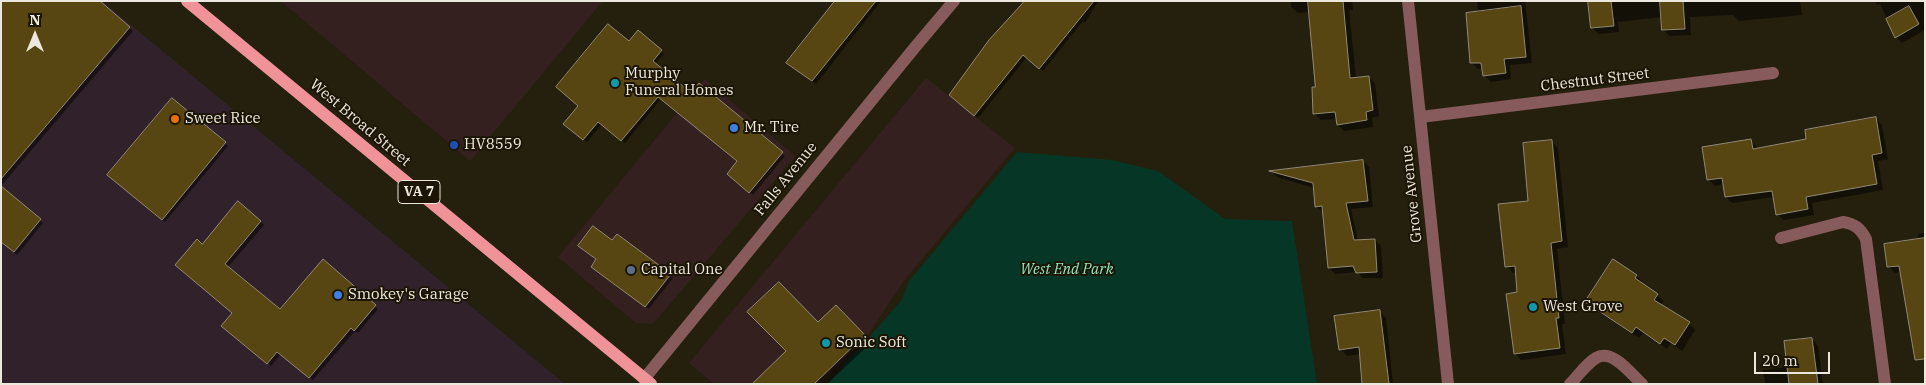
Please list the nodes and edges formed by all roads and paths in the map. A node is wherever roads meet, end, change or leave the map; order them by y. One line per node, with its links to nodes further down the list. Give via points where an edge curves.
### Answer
1 (187, 1): 7 (main road, West Broad Street / VA 7)
2 (954, 1): 7 (street, Falls Avenue)
3 (1408, 1): 5 (street, Grove Avenue)
4 (1774, 73): 5 (street, Chestnut Street)
5 (1421, 117): 8 (street, Grove Avenue)
6 (1781, 238): 11 (street, via 1843,222 1862,231 1866,239)
7 (648, 381)
8 (1448, 384)
9 (1570, 384): 10 (street, via 1596,358 1606,356 1614,358)
10 (1642, 384)
11 (1885, 384)

